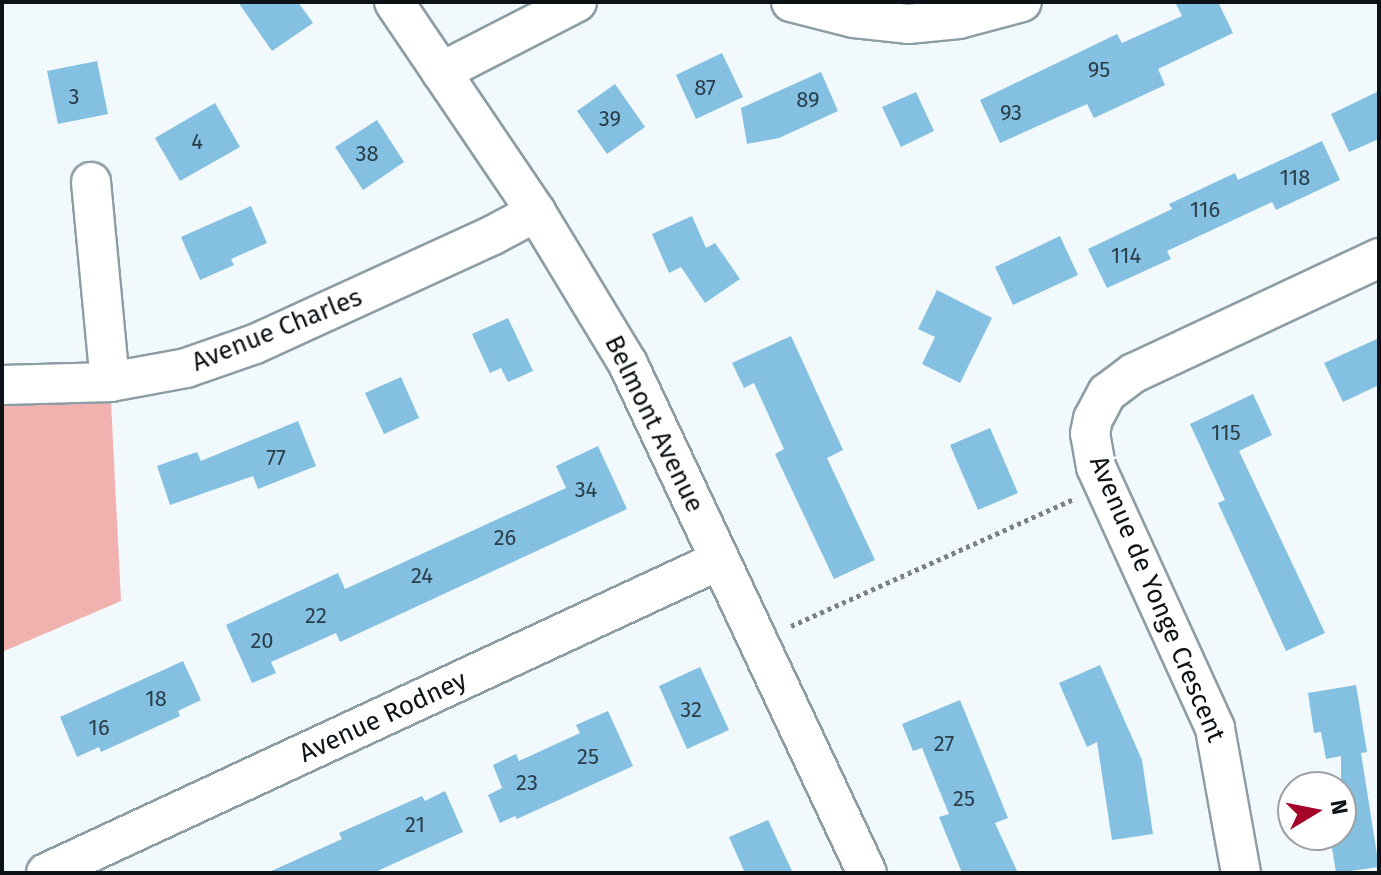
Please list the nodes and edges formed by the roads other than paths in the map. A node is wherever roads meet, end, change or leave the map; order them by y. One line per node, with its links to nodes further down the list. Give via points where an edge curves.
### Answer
1 (394, 2): 5 (street, Belmont Avenue)
2 (577, 2): 5 (street)
3 (791, 2): 4 (street, via 854,18 908,24 959,19)
4 (1022, 2)
5 (441, 72): 7 (street, Belmont Avenue)
6 (91, 182): 9 (street)
7 (536, 212): 9 (street, Avenue Charles, via 255,344 186,368); 11 (street, Belmont Avenue, via 628,364)
8 (1379, 258): 14 (street, Avenue de Yonge Crescent, via 1134,373 1107,393 1093,419 1096,467 1215,728)
9 (110, 382): 10 (street, Avenue Charles)
10 (2, 385)
11 (720, 560): 12 (street, Avenue Rodney); 13 (street, Belmont Avenue)
12 (46, 873)
13 (867, 873)
14 (1241, 873)

